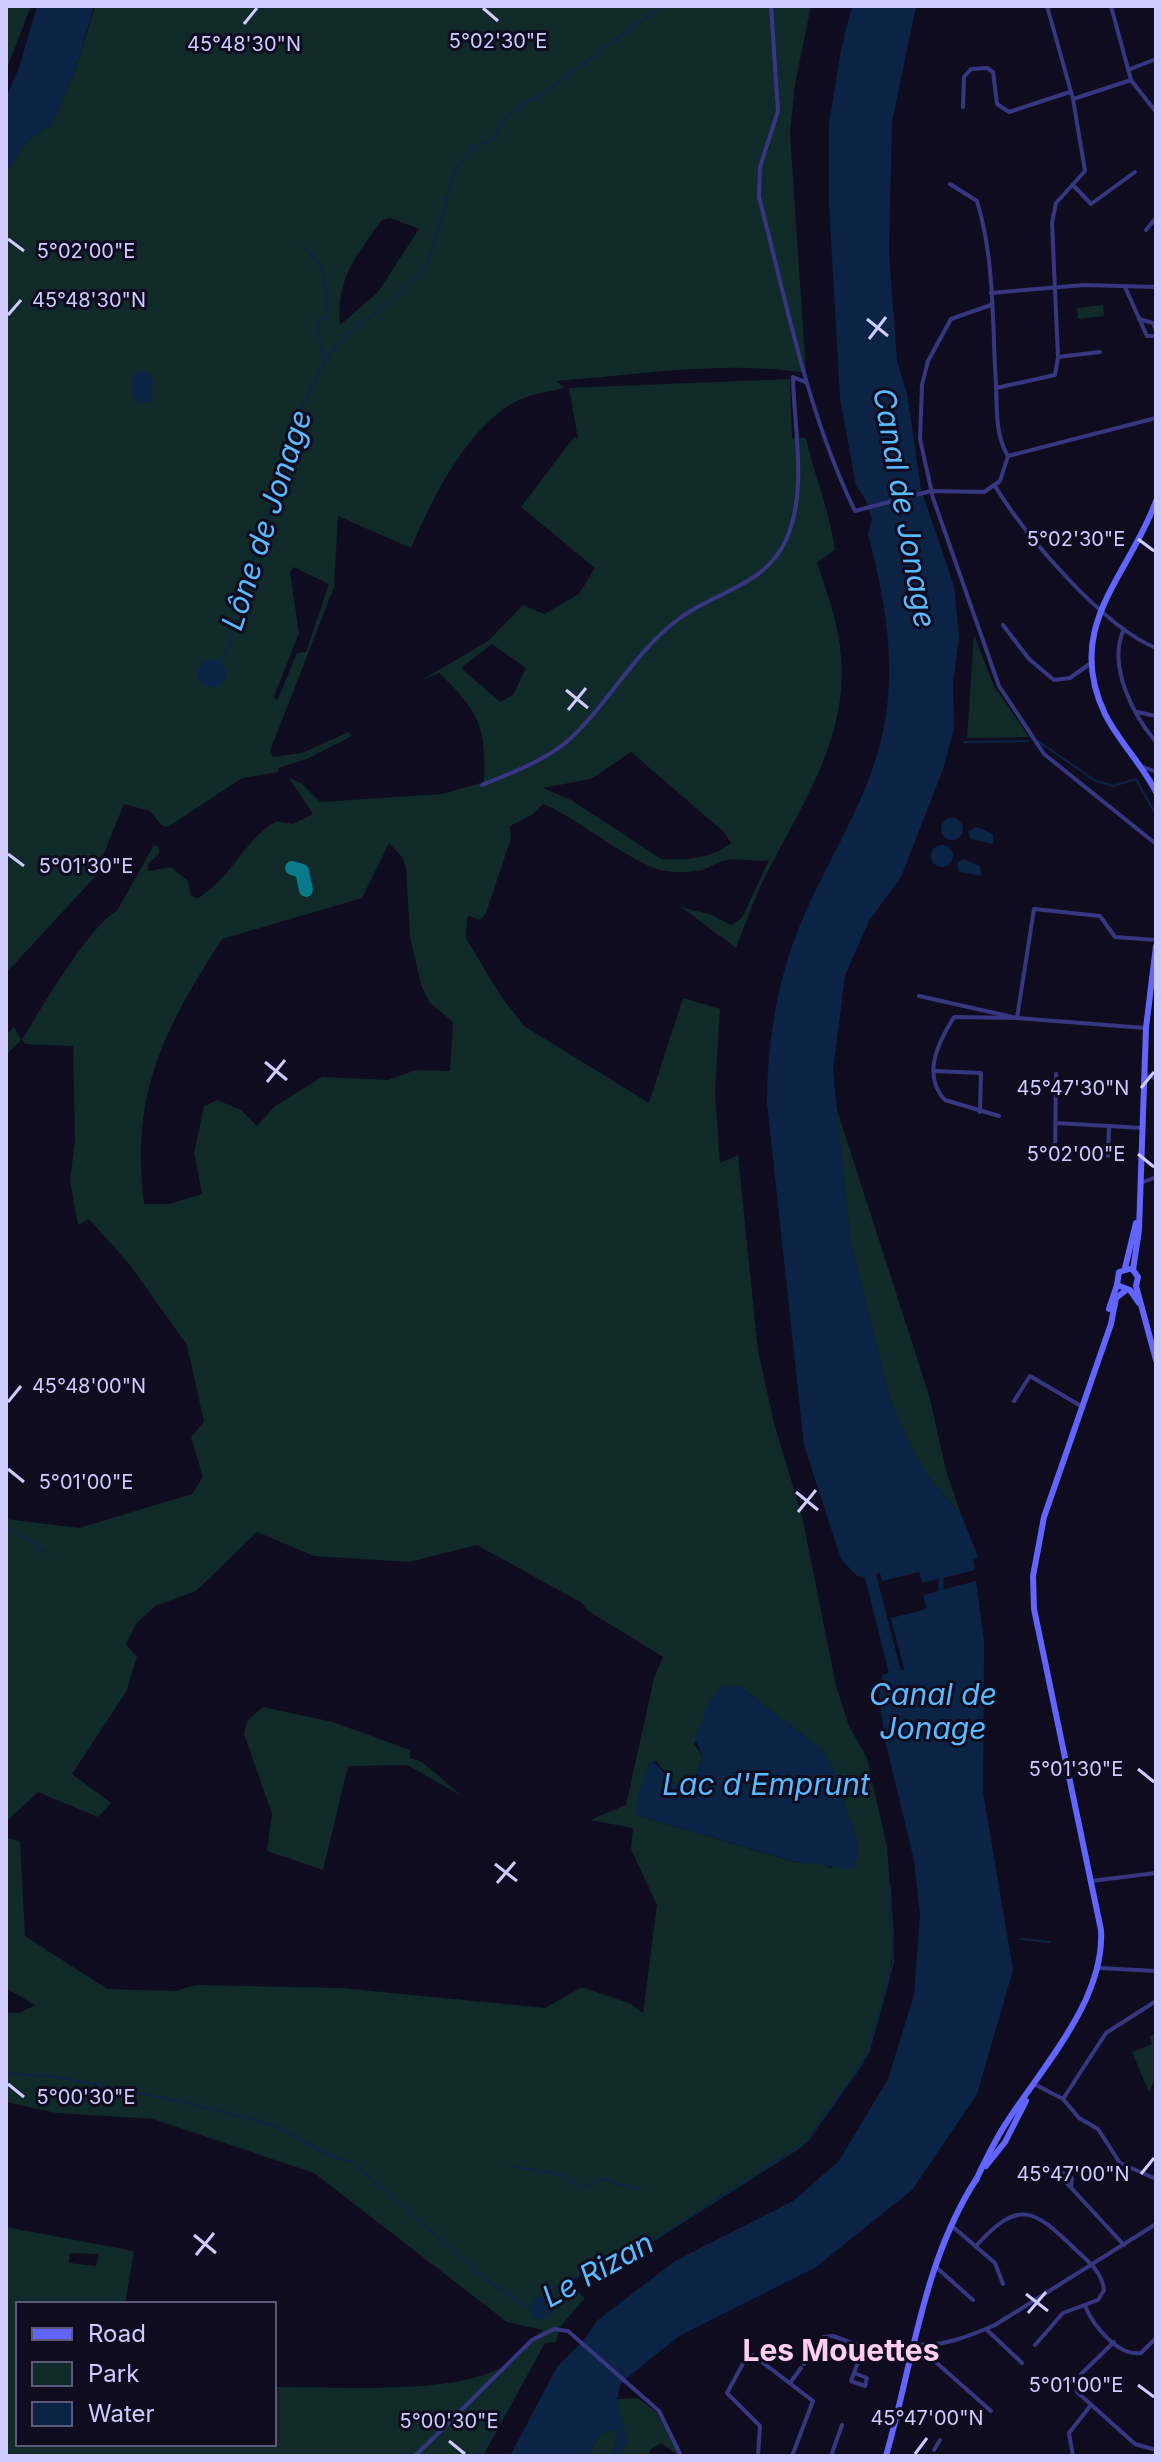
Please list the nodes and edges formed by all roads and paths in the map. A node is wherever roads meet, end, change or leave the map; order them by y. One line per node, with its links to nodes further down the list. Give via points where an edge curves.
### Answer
1 (771, 6): 25 (street, via 778,111 758,190)
2 (1047, 6): 7 (street)
3 (1111, 6): 5 (street)
4 (1156, 59): 5 (street)
5 (1128, 70): 6 (street)
6 (1131, 80): 8 (street); 10 (street)
7 (1070, 92): 8 (street); 9 (street, via 1009,112 997,104 993,72 971,69 964,77)
8 (1073, 99): 13 (street, via 1085,171)
9 (963, 107)
10 (1156, 112)
11 (1135, 172): 13 (street, via 1091,204)
12 (950, 184): 19 (street, via 977,201)
13 (1072, 185): 16 (street, via 1056,203 1052,223)
14 (1156, 218): 15 (street)
15 (1146, 230)
16 (1055, 286): 17 (street); 19 (street); 24 (street)
17 (1125, 287): 18 (street); 21 (street)
18 (1156, 287)
19 (991, 293): 20 (street)
20 (991, 305): 26 (street); 30 (street, via 951,319 928,361 918,413)
21 (1139, 319): 22 (street, via 1153,323); 22 (street, via 1149,338)
22 (1156, 333)
23 (1100, 352): 24 (street)
24 (1058, 357): 26 (street, via 1055,375 1048,379)
25 (805, 382): 30 (street, via 855,511); 42 (street, via 793,377 799,508 775,558 733,592 671,624 563,745)
26 (996, 388): 28 (street, via 995,409)
27 (1156, 418): 28 (street)
28 (1008, 456): 29 (street)
29 (995, 486): 30 (street, via 972,494); 32 (street, via 1015,519)
30 (931, 491): 44 (street, via 1006,700 1044,754)
31 (1155, 504): 32 (main road)
32 (1099, 608): 34 (street); 36 (main road)
33 (1003, 625): 36 (street, via 1029,659 1054,680 1070,678)
34 (1124, 629): 35 (street); 37 (street, via 1121,675)
35 (1156, 648)
36 (1091, 663): 40 (main road, via 1106,715)
37 (1134, 711): 38 (street); 39 (street)
38 (1156, 716)
39 (1156, 742)
40 (1141, 766): 41 (street); 43 (main road)
41 (1155, 770)
42 (482, 785)
43 (1156, 792)
44 (1156, 844)
45 (1156, 943): 47 (street, via 1115,937 1100,916 1034,909); 48 (main road)
46 (919, 996): 47 (street)
47 (1017, 1018): 48 (street); 49 (street, via 954,1017 936,1049)
48 (1146, 1028): 51 (main road)
49 (934, 1071): 53 (street, via 936,1088 945,1100); 53 (street, via 981,1073)
50 (1056, 1074): 55 (street)
51 (1144, 1074): 52 (street); 57 (main road)
52 (1156, 1079)
53 (980, 1112): 54 (street)
54 (999, 1116)
55 (1056, 1123): 56 (street); 58 (street)
56 (1109, 1126): 57 (street); 59 (street)
57 (1143, 1128): 61 (main road)
58 (1055, 1153)
59 (1108, 1156)
60 (1156, 1177): 61 (street)
61 (1141, 1183): 62 (main road)
62 (1129, 1269): 63 (main road, via 1117,1274); 64 (main road, via 1138,1277)
63 (1117, 1285): 64 (main road); 65 (main road)
64 (1130, 1289): 65 (main road, via 1116,1298); 66 (main road)
65 (1105, 1337): 68 (main road)
66 (1156, 1360)
67 (1014, 1401): 68 (street, via 1030,1376)
68 (1081, 1406): 70 (main road, via 1044,1517 1032,1592)
69 (1156, 1873): 70 (street)
70 (1091, 1881): 71 (main road, via 1101,1930)
71 (1099, 1968): 72 (street); 74 (main road, via 1089,1994)
72 (1156, 1971)
73 (1156, 2001): 75 (street, via 1106,2033)
74 (1032, 2087): 75 (street); 78 (main road, via 1004,2126)
75 (1063, 2099): 76 (street, via 1079,2118 1098,2129 1120,2163)
76 (1156, 2179)
77 (1071, 2188): 80 (street)
78 (951, 2224): 81 (street); 82 (main road)
79 (1156, 2224): 80 (street)
80 (1124, 2245): 83 (street)
81 (976, 2246): 83 (street, via 1007,2217 1030,2213 1050,2225); 84 (street, via 995,2263)
82 (934, 2266): 85 (street); 90 (main road)
83 (1091, 2266): 86 (street, via 1104,2290); 87 (street)
84 (1003, 2284)
85 (973, 2300)
86 (1085, 2306): 89 (street, via 1090,2319); 91 (street, via 1063,2313)
87 (986, 2329): 92 (street); 95 (street)
88 (1156, 2338): 89 (street, via 1133,2354)
89 (1114, 2342): 98 (street, via 1088,2365 1075,2387)
90 (915, 2344): 92 (street); 94 (main road)
91 (1035, 2345)
92 (926, 2346): 99 (street, via 930,2357)
93 (863, 2347): 94 (street, via 893,2344); 96 (street); 97 (street, via 824,2337)
94 (912, 2358): 109 (main road)
95 (1022, 2363)
96 (854, 2373)
97 (790, 2383): 106 (street, via 753,2355 728,2387 727,2393 760,2426); 107 (street, via 813,2401)
98 (1091, 2405): 103 (street, via 1135,2444); 110 (street, via 1069,2433)
99 (991, 2411)
100 (842, 2425): 108 (street)
101 (940, 2440): 102 (street)
102 (934, 2450)
103 (1156, 2450)
104 (415, 2456): 105 (street, via 532,2340 554,2329 571,2334 659,2411)
105 (681, 2456)
106 (758, 2456)
107 (792, 2456)
108 (831, 2456)
109 (886, 2456)
110 (1073, 2456)

